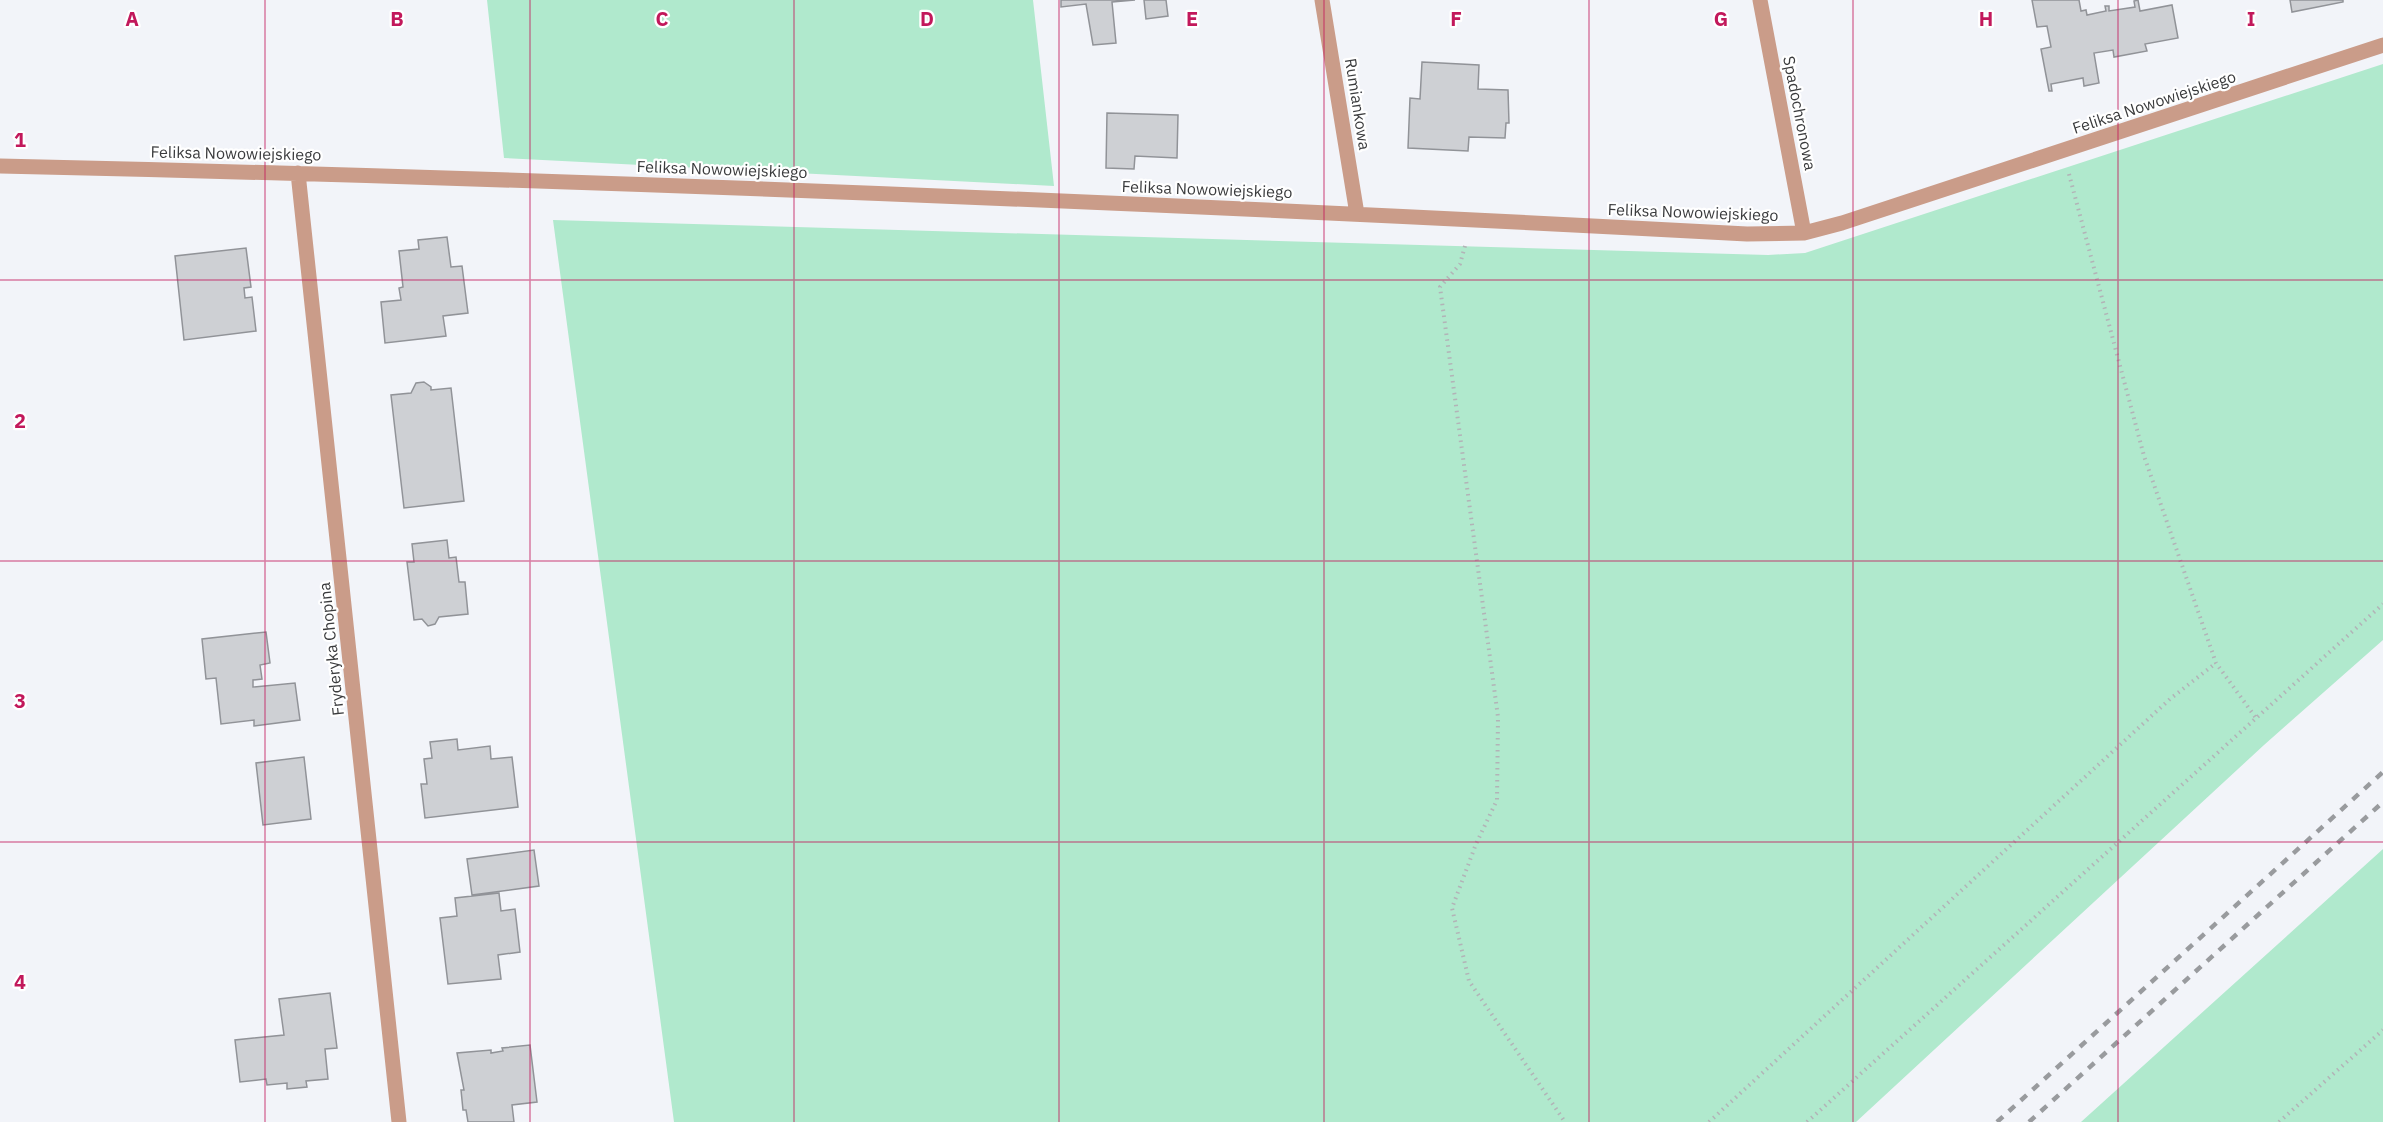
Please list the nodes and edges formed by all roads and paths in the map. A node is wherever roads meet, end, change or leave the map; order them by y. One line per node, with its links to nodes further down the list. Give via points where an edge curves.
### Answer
1 (1322, 0): 7 (street, Rumiankowa)
2 (1760, 0): 9 (street, Spadochronowa)
3 (2383, 45): 4 (street, Feliksa Nowowiejskiego)
4 (2063, 151): 9 (street, Feliksa Nowowiejskiego); 11 (path, via 2144,456)
5 (0, 166): 6 (street, Feliksa Nowowiejskiego)
6 (298, 173): 7 (street, Feliksa Nowowiejskiego); 14 (street, Fryderyka Chopina)
7 (1357, 214): 8 (street, Feliksa Nowowiejskiego)
8 (1471, 220): 9 (street, Feliksa Nowowiejskiego, via 1747,234); 15 (path, via 1460,264 1440,287 1498,717 1497,800 1452,908 1469,981)
9 (1804, 233)
10 (2383, 604): 12 (path)
11 (2216, 663): 12 (path); 16 (path, via 2170,699)
12 (2256, 718): 17 (path)
13 (2383, 1030): 18 (path)
14 (399, 1122)
15 (1565, 1122)
16 (1709, 1122)
17 (1807, 1122)
18 (2279, 1122)

